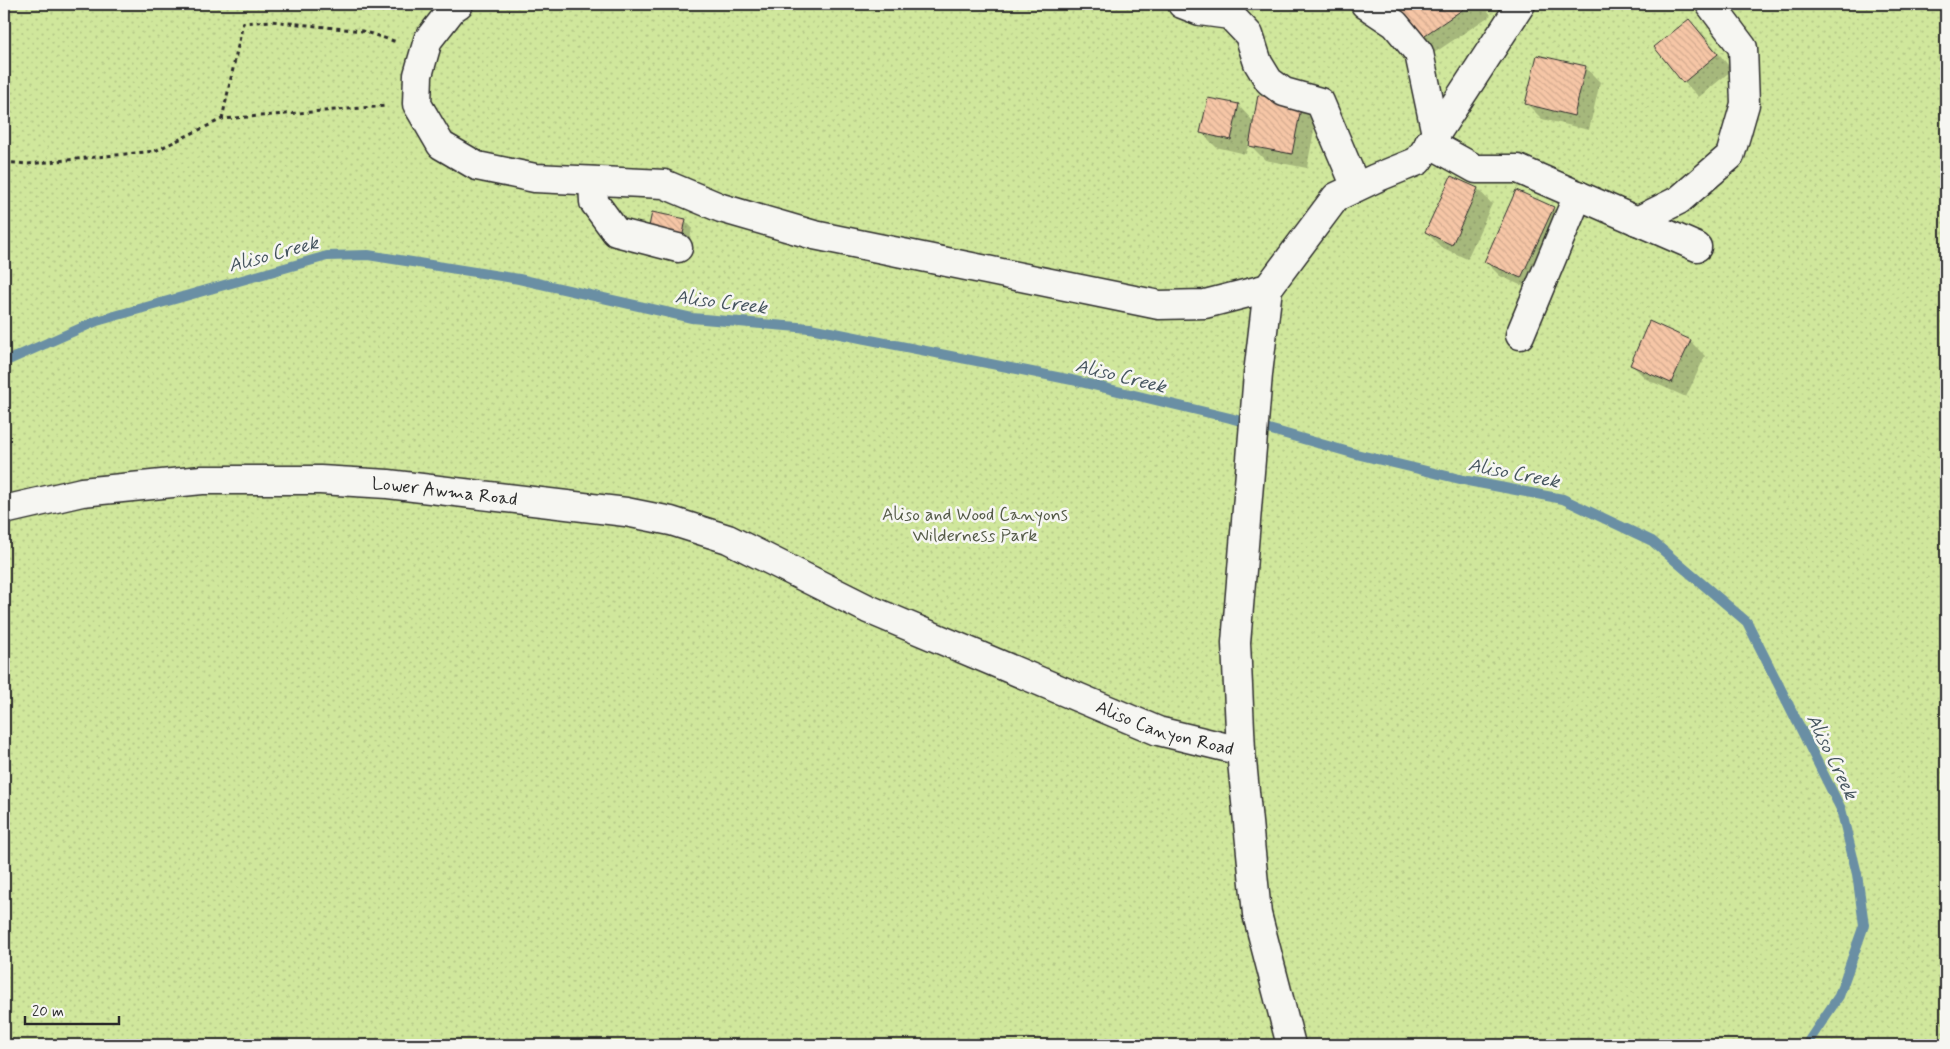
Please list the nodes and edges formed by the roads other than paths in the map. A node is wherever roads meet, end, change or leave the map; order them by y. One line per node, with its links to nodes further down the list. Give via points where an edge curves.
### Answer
1 (459, 4): 7 (lane, via 428,40 418,75 417,104 441,144 477,166 535,178)
2 (1182, 4): 8 (lane, via 1200,11 1230,15 1249,35 1258,63 1269,81 1284,92 1320,102)
3 (1365, 4): 6 (lane, via 1395,24 1419,53)
4 (1521, 4): 6 (lane)
5 (1710, 4): 10 (lane, via 1742,48 1745,104 1730,156 1679,200)
6 (1432, 139): 8 (lane, via 1418,161); 9 (lane, via 1476,169 1518,169)
7 (593, 181): 12 (lane, via 594,202 616,232); 13 (lane, via 664,184 721,208 814,234 1159,305 1205,304)
8 (1356, 187): 13 (lane, via 1336,197)
9 (1578, 195): 10 (lane); 14 (lane)
10 (1637, 221): 11 (lane)
11 (1696, 247)
12 (678, 248)
13 (1268, 288): 17 (lane, via 1236,643)
14 (1520, 335)
15 (4, 510): 16 (lane, Lower Awma Road, via 82,492 202,480 320,480 388,484 626,512 670,522 728,540)
16 (868, 609): 17 (lane, Aliso Canyon Road, via 1158,731)
17 (1240, 751): 18 (lane, Aliso Canyon Road, via 1257,914)
18 (1291, 1045)

